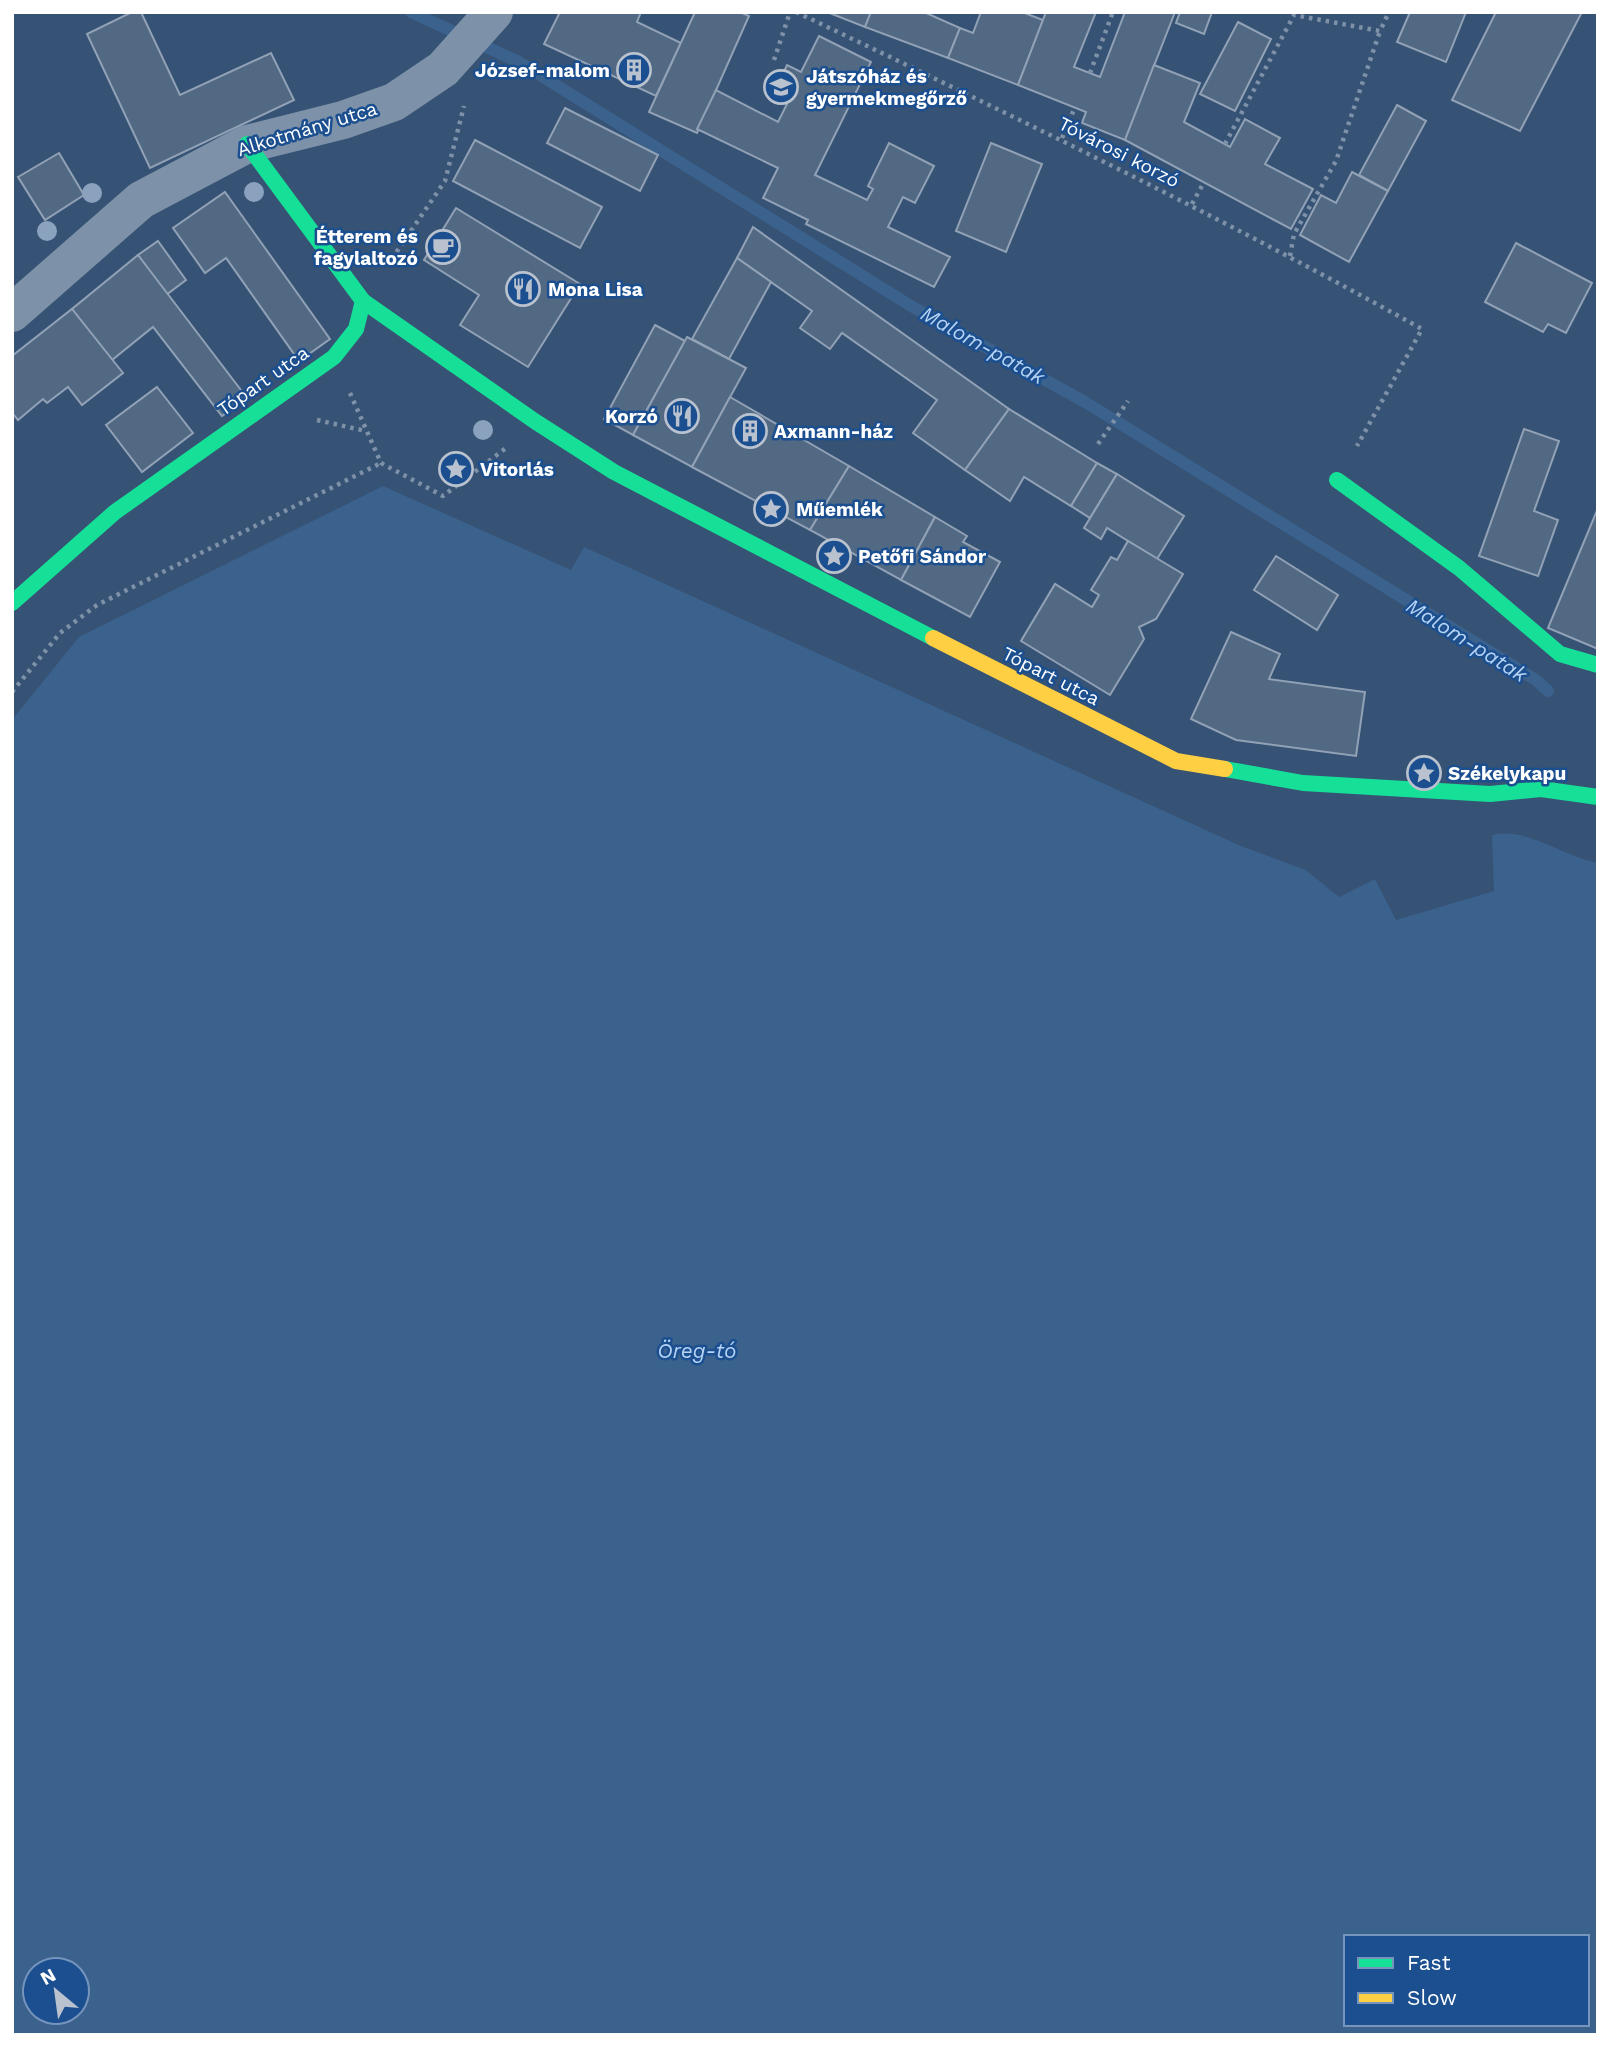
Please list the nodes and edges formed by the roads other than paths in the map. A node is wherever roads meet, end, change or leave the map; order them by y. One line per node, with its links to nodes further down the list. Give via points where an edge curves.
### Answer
1 (479, 28): 2 (street, Alkotmány utca, via 443,69 394,102)
2 (247, 144): 3 (street, Tópart utca); 4 (street, Alkotmány utca, via 141,200)
3 (363, 301): 6 (street, Tópart utca, via 356,329 334,357 115,512); 8 (street, Tópart utca, via 614,472 1176,761 1303,783 1489,794 1541,789)
4 (15, 307)
5 (1337, 480): 7 (street, via 1459,568 1560,654)
6 (12, 603)
7 (1598, 665)
8 (1598, 797)

